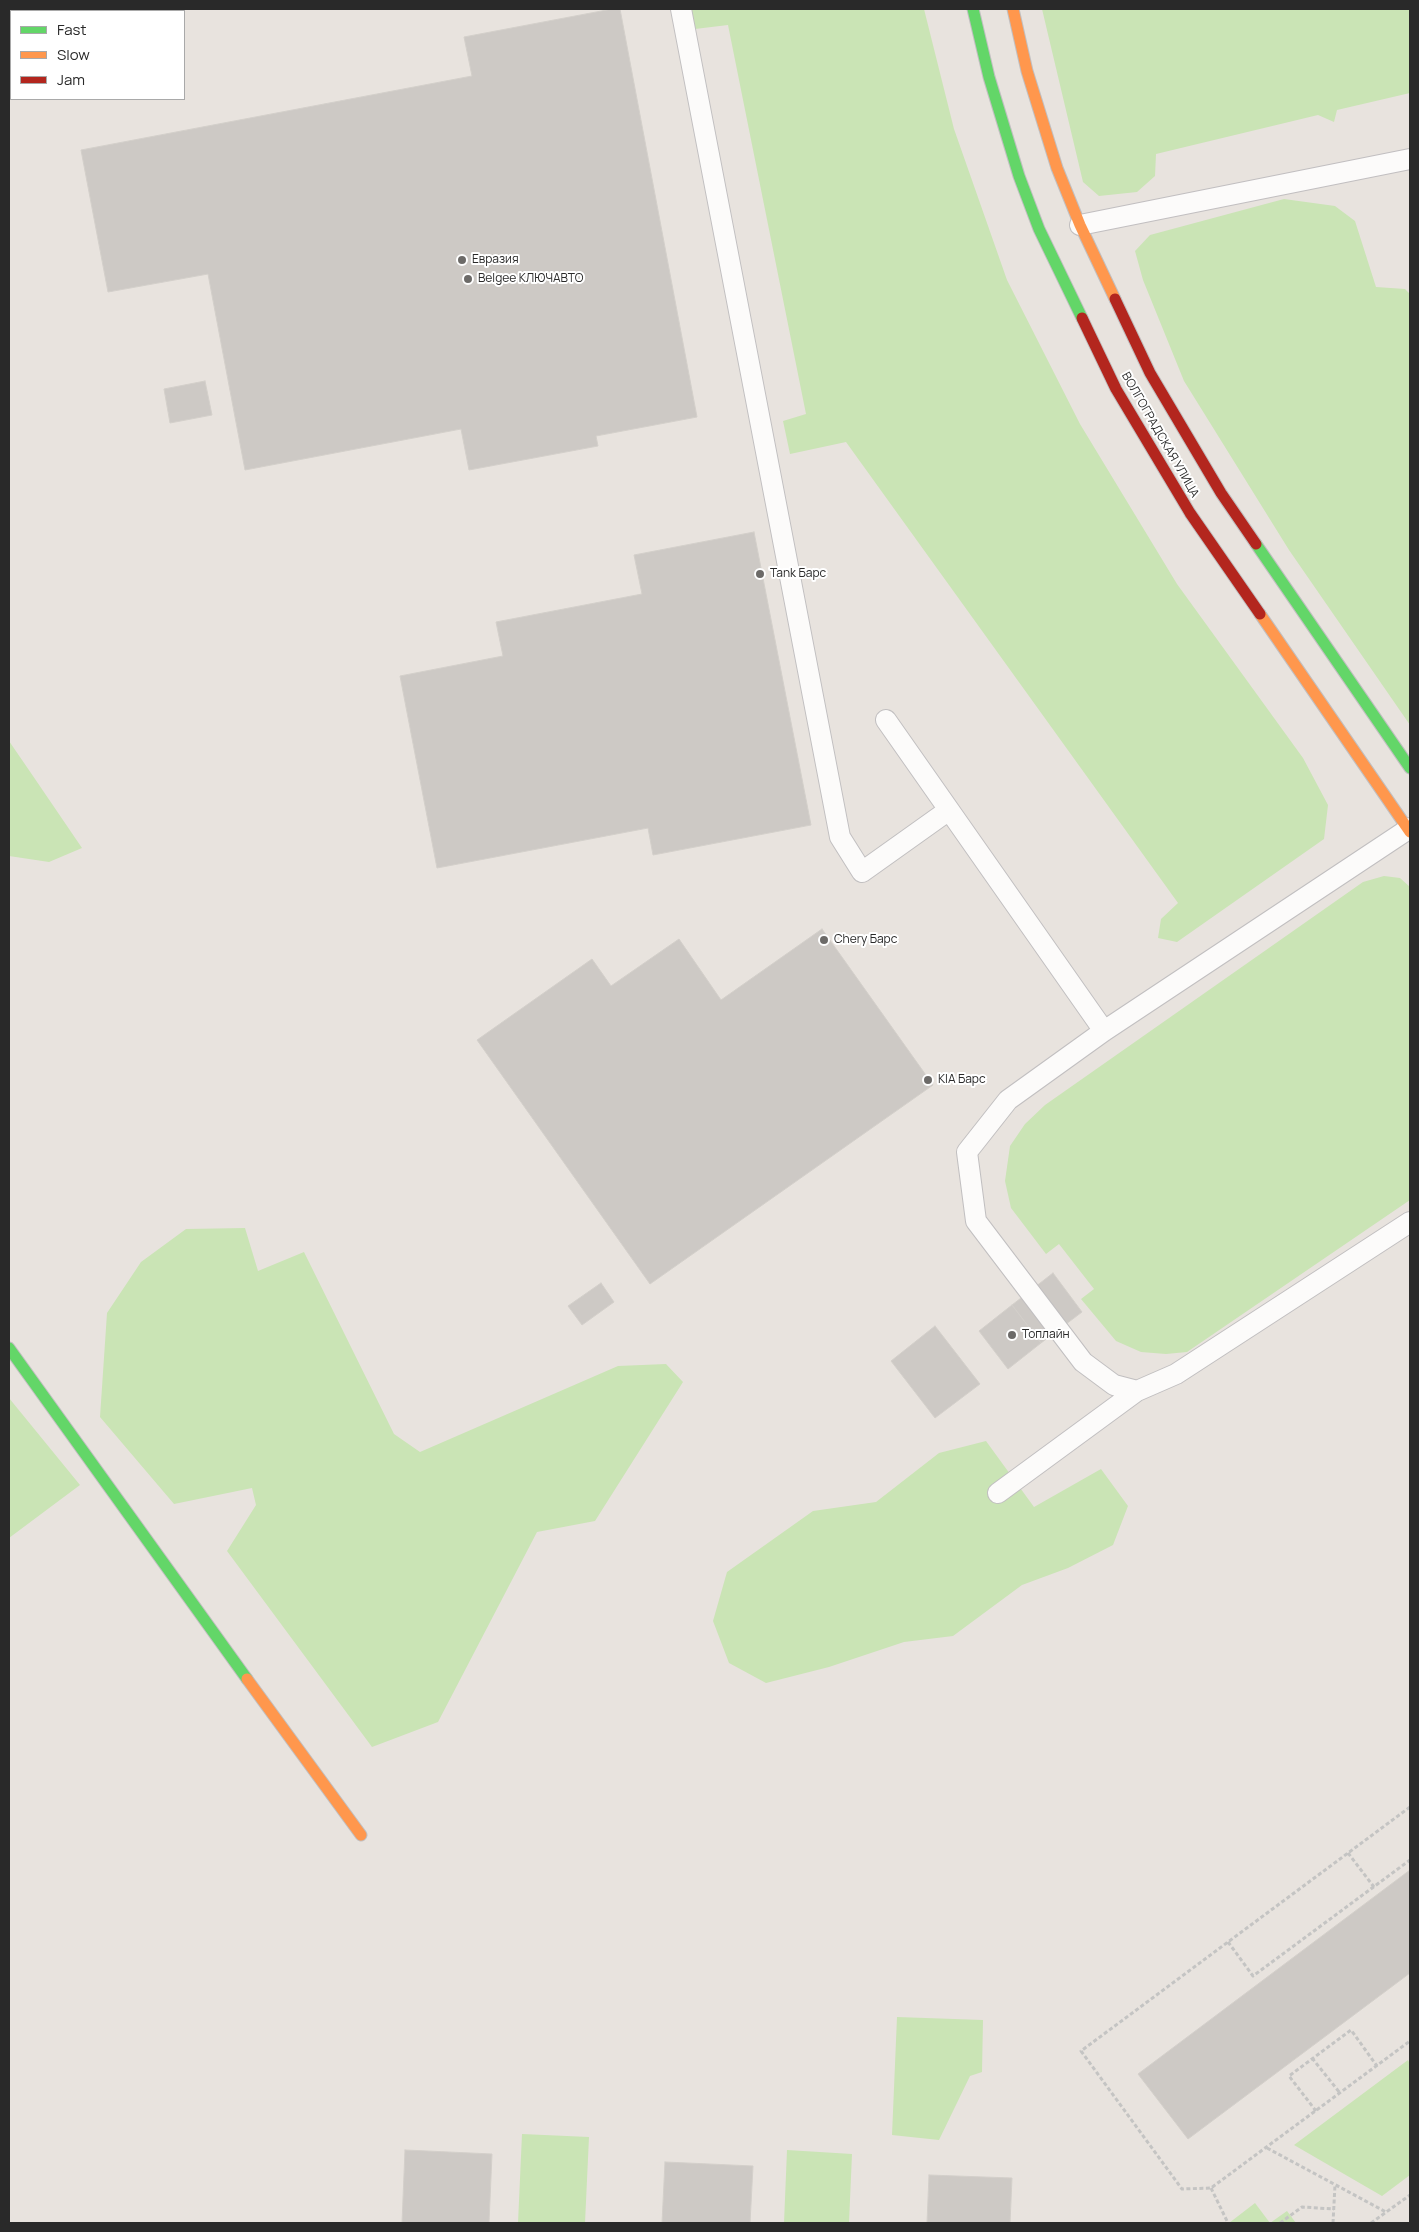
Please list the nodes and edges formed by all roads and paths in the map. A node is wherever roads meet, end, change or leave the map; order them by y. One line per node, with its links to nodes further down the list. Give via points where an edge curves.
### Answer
1 (681, 9): 8 (lane, via 840,837 862,872)
2 (973, 9): 9 (main road, ВОЛГОГРАДСКАЯ УЛИЦА, via 989,77 1039,229 1116,389 1190,513)
3 (1013, 9): 5 (main road, ВОЛГОГРАДСКАЯ УЛИЦА, via 1027,72 1057,168)
4 (1410, 159): 5 (lane)
5 (1080, 226): 7 (main road, ВОЛГОГРАДСКАЯ УЛИЦА, via 1150,373 1217,485)
6 (886, 720): 8 (lane)
7 (1410, 768)
8 (949, 810): 10 (lane)
9 (1410, 830): 10 (lane)
10 (1104, 1031): 13 (lane, via 1008,1100 967,1152 976,1221 1083,1362 1114,1385)
11 (1410, 1222): 13 (lane, via 1176,1374)
12 (9, 1348): 16 (main road, via 117,1502)
13 (1137, 1391): 14 (lane)
14 (998, 1494)
15 (1410, 1808): 17 (path)
16 (361, 1835)
17 (1348, 1853): 19 (path); 20 (path)
18 (1410, 1860): 19 (path)
19 (1374, 1887): 20 (path, via 1253,1976)
20 (1228, 1942): 28 (path, via 1081,2051 1182,2189)
21 (1410, 2042): 23 (path)
22 (1312, 2058): 23 (path, via 1351,2030); 24 (path); 25 (path, via 1289,2076)
23 (1377, 2066): 24 (path)
24 (1340, 2094): 25 (path)
25 (1316, 2111): 26 (path)
26 (1266, 2148): 27 (path); 28 (path)
27 (1336, 2185): 30 (path); 31 (path)
28 (1211, 2188): 32 (path)
29 (1410, 2195): 31 (path)
30 (1334, 2209): 33 (path, via 1302,2207); 34 (path)
31 (1386, 2212): 35 (path)
32 (1228, 2223)
33 (1280, 2223)
34 (1333, 2223)
35 (1371, 2223)

